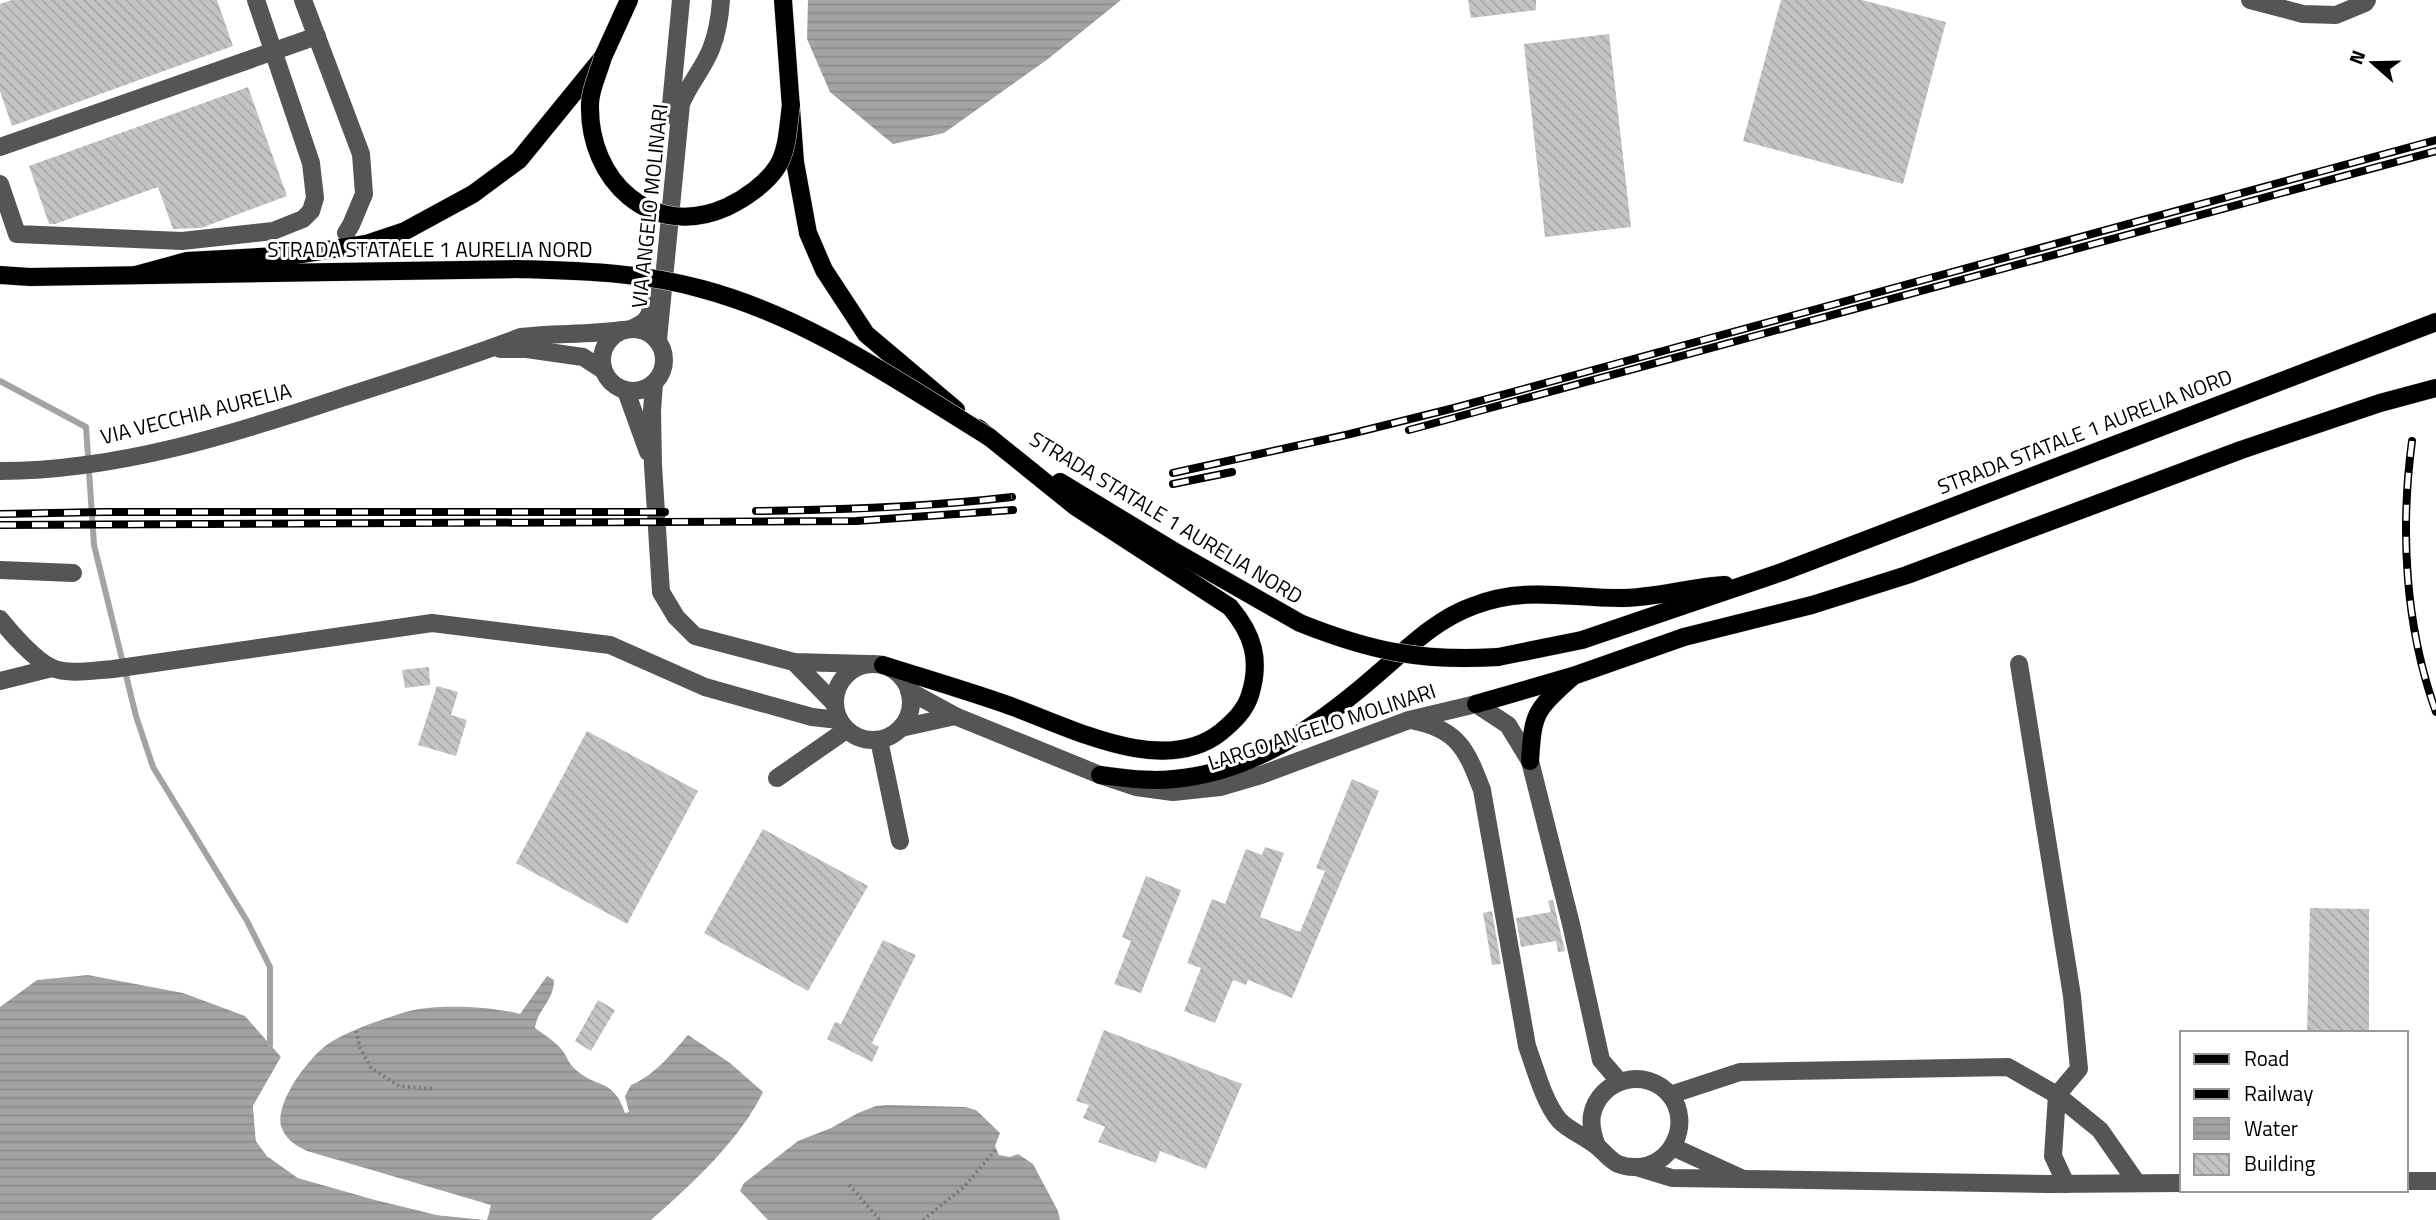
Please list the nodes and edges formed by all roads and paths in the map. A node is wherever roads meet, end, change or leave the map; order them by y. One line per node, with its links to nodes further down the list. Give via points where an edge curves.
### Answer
1 (256, 0): 10 (street)
2 (303, 0): 9 (street)
3 (629, 0): 11 (main road)
4 (681, 0): 20 (street, VIA ANGELO MOLINARI, via 650,317)
5 (721, 0): 21 (street, VIA ANGELO MOLINARI, via 710,51 681,104)
6 (783, 0): 12 (main road)
7 (2250, 0): 8 (street, via 2303,14 2336,15)
8 (2367, 0)
9 (317, 36): 10 (street); 16 (street, via 361,154 364,194)
10 (275, 51): 13 (street); 15 (street, via 314,181 311,211 303,219 273,231 182,241)
11 (603, 57): 12 (main road, bridge, via 590,101 592,134 602,166 636,202 661,215 693,218 739,201 760,185 777,167); 18 (main road, via 519,160 473,194 405,231 366,244 295,256 187,261)
12 (791, 105): 27 (main road, bridge, via 795,162 808,233 824,270 866,334)
13 (0, 147)
14 (0, 184): 15 (street)
15 (8, 233)
16 (346, 233)
17 (0, 275): 18 (main road, STRADA STATAELE 1 AURELIA NORD)
18 (136, 275): 27 (main road, STRADA STATAELE 1 AURELIA NORD, bridge, via 517,269 648,277 753,306 827,338)
19 (2436, 322): 33 (main road, STRADA STATALE 1 AURELIA NORD)
20 (627, 329): 21 (street, via 642,330); 22 (street, VIA VECCHIA AURELIA, via 521,337); 23 (street, via 613,335 603,351)
21 (658, 340): 24 (street, via 665,358)
22 (479, 352): 23 (street, VIA VECCHIA AURELIA, via 506,348 554,352 583,357); 30 (street, VIA VECCHIA AURELIA, via 244,430 69,468)
23 (603, 370): 26 (street, via 608,380)
24 (654, 383): 26 (street); 29 (street)
25 (2436, 388): 39 (main road, via 2241,450 1907,575 1684,637)
26 (626, 391): 29 (street)
27 (989, 437): 28 (main road)
28 (1010, 451): 33 (main road, STRADA STATALE 1 AURELIA NORD, bridge, via 1300,623 1387,652 1439,659 1498,657 1582,640); 37 (main road, via 1076,507 1230,607 1244,624 1255,660 1243,708 1206,742 1185,750 1144,749)
29 (653, 465): 35 (street, via 661,592 676,617 695,636)
30 (0, 471)
31 (0, 570): 32 (street)
32 (73, 573)
33 (1749, 584): 49 (main road, via 1624,598 1506,595 1471,606 1432,628 1337,709 1254,759 1175,779)
34 (0, 619): 38 (street, via 16,639)
35 (794, 662): 37 (street); 44 (street)
36 (2019, 664): 56 (street, via 2072,996 2079,1069)
37 (876, 665): 41 (street, via 895,671); 44 (street, via 848,673 840,682)
38 (52, 668): 40 (street); 44 (street, via 113,669 432,623 610,645 705,687 811,717)
39 (1573, 676): 42 (main road); 48 (main road, via 1541,706 1532,726)
40 (0, 681)
41 (909, 691): 43 (street); 46 (street, via 911,704)
42 (1476, 704): 45 (street, LARGO ANGELO MOLINARI); 48 (street, via 1508,725)
43 (955, 716): 46 (street); 49 (street)
44 (840, 718): 47 (street, via 856,737); 50 (street)
45 (1409, 720): 49 (street, LARGO ANGELO MOLINARI, via 1220,787 1173,792 1136,787); 57 (street, via 1436,725 1454,737 1468,755 1482,790 1527,1046 1559,1120)
46 (901, 728): 47 (street)
47 (879, 740): 51 (street)
48 (1530, 761): 53 (street, via 1601,1060)
49 (1100, 775)
50 (777, 778)
51 (900, 841)
52 (356, 1031): 54 (path, via 371,1068 399,1086)
53 (1619, 1081): 55 (street, via 1648,1080); 57 (street, via 1606,1089 1591,1116)
54 (435, 1089)
55 (1670, 1095): 56 (street, via 1740,1072 2008,1067); 58 (street, via 1680,1121)
56 (2057, 1095): 64 (street, via 2100,1130); 66 (street, via 2053,1156)
57 (1597, 1146): 60 (street, via 1621,1165)
58 (1672, 1147): 60 (street, via 1651,1164); 61 (street)
59 (997, 1148): 69 (path, via 965,1186)
60 (1636, 1167): 61 (street, via 1672,1178)
61 (1743, 1179): 66 (street)
62 (2408, 1181): 63 (street)
63 (2436, 1181)
64 (2137, 1183): 65 (street); 66 (street)
65 (2180, 1183)
66 (2066, 1184)
67 (849, 1185): 68 (path)
68 (880, 1220)
69 (923, 1220)

